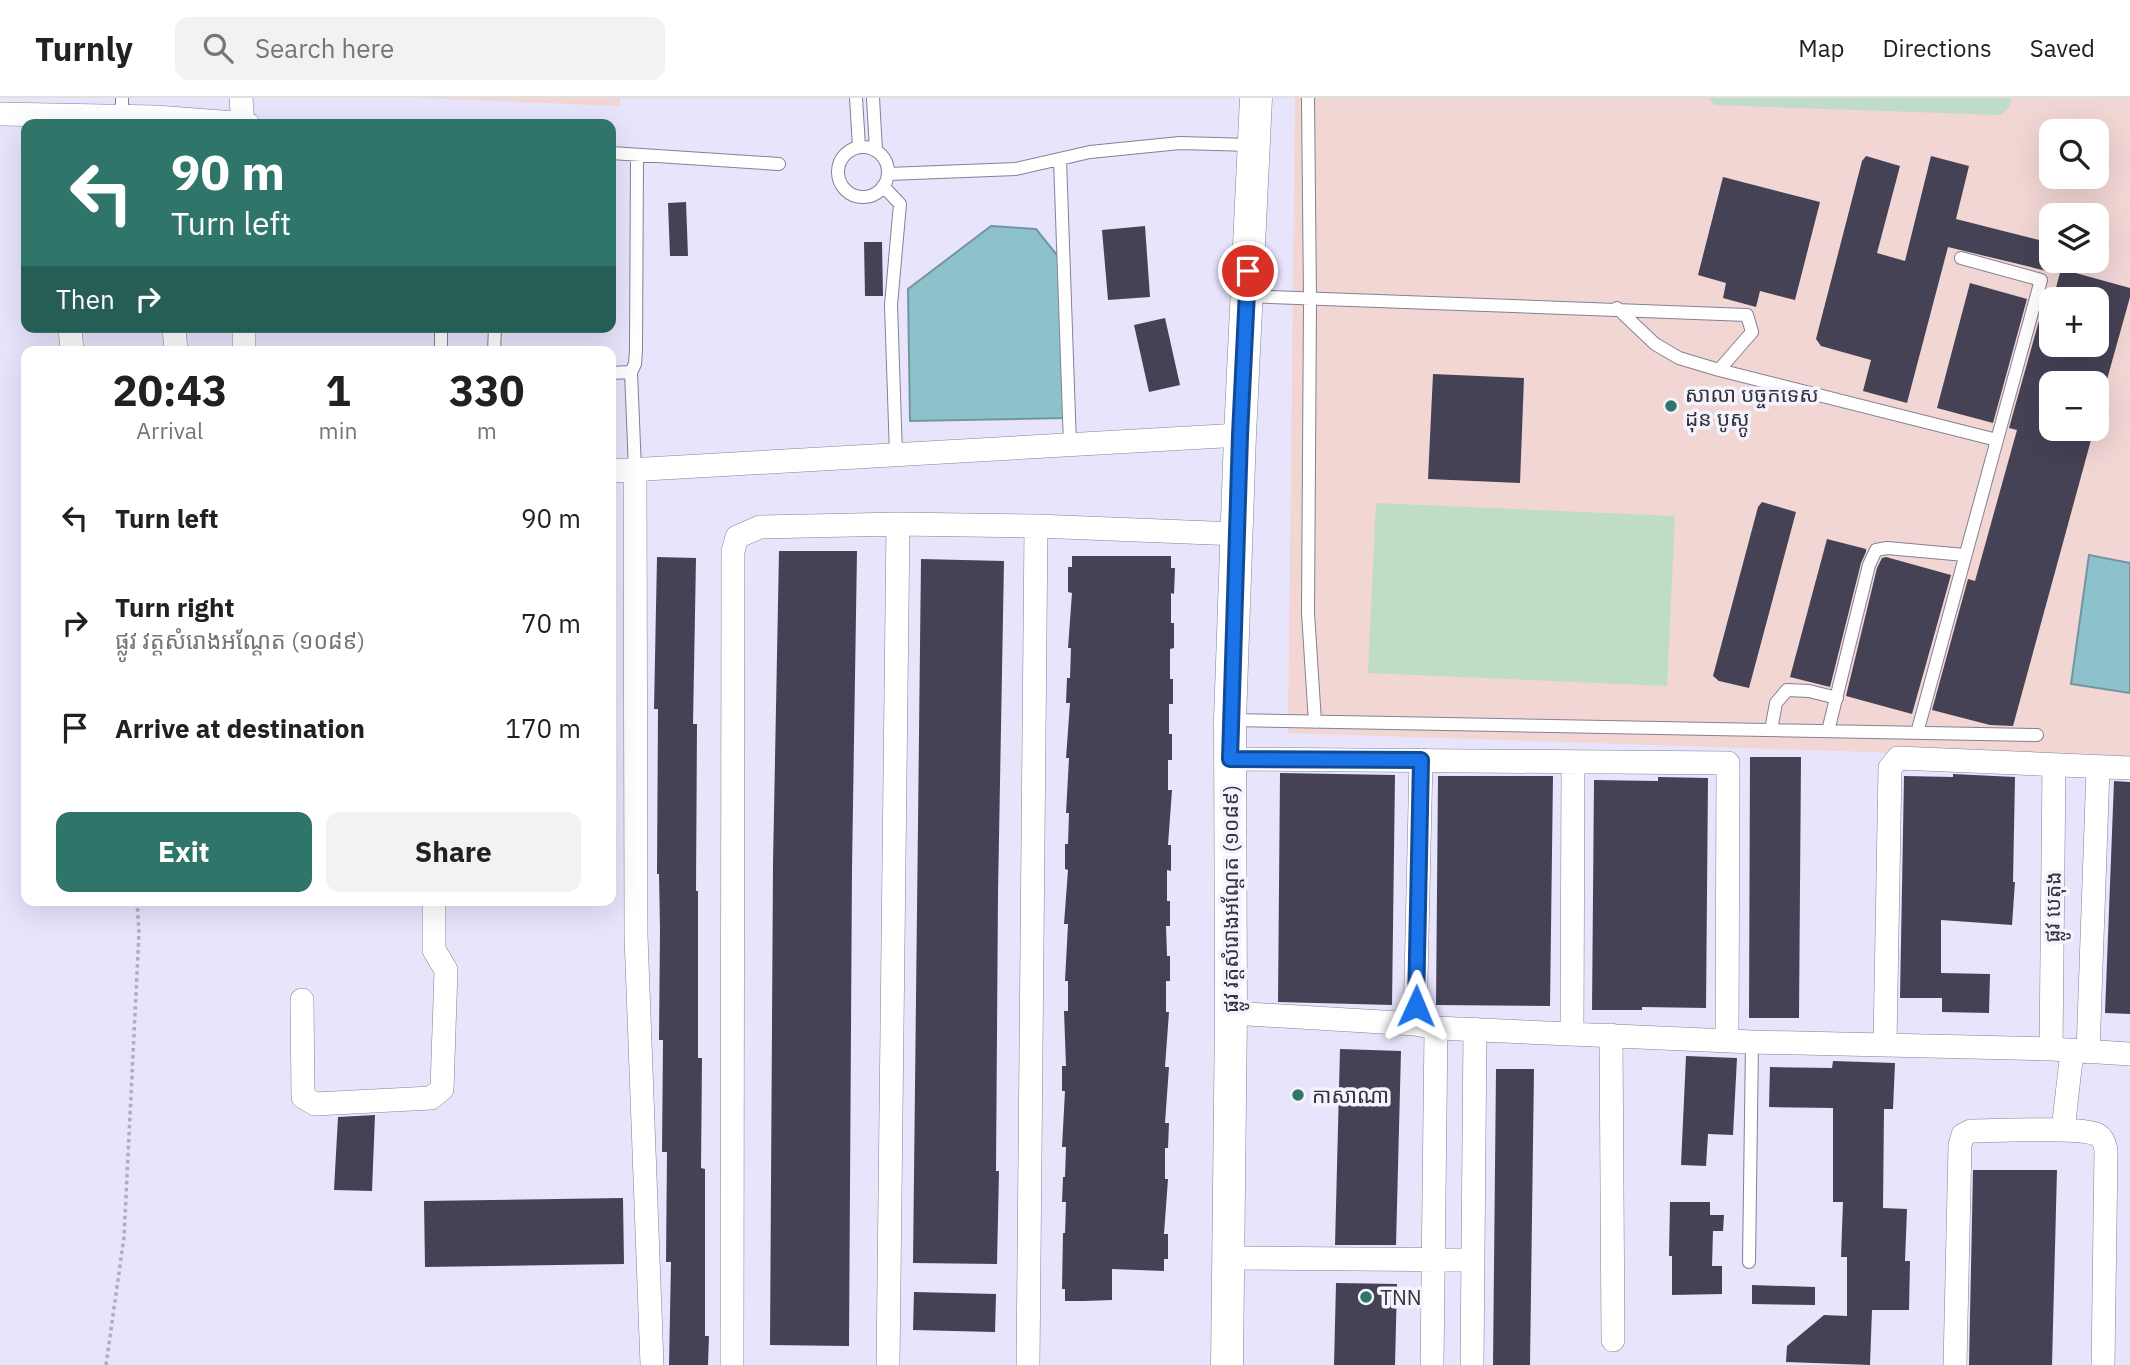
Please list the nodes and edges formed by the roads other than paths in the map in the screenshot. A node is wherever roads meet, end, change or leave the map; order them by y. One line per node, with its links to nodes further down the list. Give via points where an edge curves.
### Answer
1 (241, 98): 11 (street)
2 (856, 98): 13 (lane)
3 (873, 98): 14 (lane)
4 (1256, 98): 12 (main road, ផ្លូវ វត្តសំរោងអណ្ដែត (១០៨៩))
5 (1308, 98): 22 (lane)
6 (122, 107): 9 (street); 10 (street)
7 (0, 114): 8 (street)
8 (54, 119)
9 (69, 119)
10 (151, 119)
11 (244, 119)
12 (1254, 145): 17 (lane, via 1180,143); 21 (main road, ផ្លូវ វត្តសំរោងអណ្ដែត (១០៨៩))
13 (859, 146): 14 (lane); 19 (lane, via 844,154 838,170 842,186 863,197 874,194)
14 (876, 149): 19 (lane, via 886,160)
15 (616, 153): 16 (lane)
16 (636, 155): 18 (lane); 25 (lane, via 636,349)
17 (1060, 159): 19 (lane, via 1016,169); 29 (lane)
18 (779, 164)
19 (886, 180): 30 (lane, via 900,204 891,304)
20 (1961, 258): 28 (lane, via 2041,280)
21 (1247, 296): 22 (lane); 27 (main road, ផ្លូវ វត្តសំរោងអណ្ដែត (១០៨៩))
22 (1310, 300): 23 (lane); 39 (lane, via 1308,613)
23 (1617, 308): 24 (lane, via 1655,344 1679,358); 24 (lane, via 1747,315 1752,332)
24 (1718, 370): 28 (lane)
25 (631, 372): 26 (lane); 31 (lane)
26 (616, 373)
27 (1240, 435): 29 (street); 35 (main road, ផ្លូវ វត្តសំរោងអណ្ដែត (១០៨៩))
28 (1997, 440): 36 (lane)
29 (1070, 444): 30 (street)
30 (896, 455): 31 (street)
31 (635, 470): 32 (street); 68 (street, via 636,935)
32 (616, 471)
33 (898, 524): 34 (street); 69 (street, via 760,527 737,537 733,551); 70 (street)
34 (1036, 526): 35 (street); 71 (street)
35 (1237, 534): 38 (main road, ផ្លូវ វត្តសំរោងអណ្ដែត (១០៨៩))
36 (1965, 555): 37 (lane, via 1876,550); 42 (lane)
37 (1837, 698): 40 (lane, via 1787,690 1776,702); 41 (lane)
38 (1230, 720): 39 (lane); 44 (main road, ផ្លូវ វត្តសំរោងអណ្ដែត (១០៨៩))
39 (1315, 722): 40 (lane)
40 (1771, 730): 41 (lane)
41 (1828, 731): 42 (lane)
42 (1917, 733): 43 (lane)
43 (2036, 735)
44 (1230, 759): 45 (street); 52 (main road, ផ្លូវ វត្តសំរោងអណ្ដែត (១០៨៩))
45 (1421, 760): 46 (street); 53 (street)
46 (1573, 762): 55 (street); 57 (street, via 1728,763)
47 (2054, 766): 49 (street); 59 (street, via 1898,758 1890,768); 60 (street, ផ្លូវ បេតុង)
48 (2130, 768): 49 (street)
49 (2098, 769): 60 (street)
50 (434, 906): 51 (street, via 434,950 446,970 442,1089 431,1097 315,1104 303,1097)
51 (302, 1000)
52 (1231, 1013): 53 (street); 63 (main road, ផ្លូវ វត្តសំរោងអណ្ដែត (១០៨៩))
53 (1426, 1026): 54 (street); 64 (street)
54 (1475, 1030): 55 (street); 65 (street)
55 (1572, 1034): 56 (street)
56 (1611, 1035): 57 (street); 67 (street)
57 (1727, 1040): 58 (street)
58 (1752, 1042): 59 (street); 66 (lane)
59 (1885, 1043): 60 (street)
60 (2070, 1050): 61 (street); 62 (street)
61 (2130, 1055)
62 (2063, 1130): 75 (street, via 1970,1131 1963,1135); 76 (street, via 2098,1135 2106,1150)
63 (1229, 1258): 64 (street); 72 (main road, ផ្លូវ វត្តសំរោងអណ្ដែត (១០៨៩))
64 (1434, 1259): 65 (street); 73 (street)
65 (1473, 1260): 74 (street)
66 (1749, 1262)
67 (1613, 1340)
68 (652, 1365)
69 (732, 1365)
70 (888, 1365)
71 (1028, 1365)
72 (1227, 1365)
73 (1432, 1365)
74 (1472, 1365)
75 (1955, 1365)
76 (2103, 1365)

